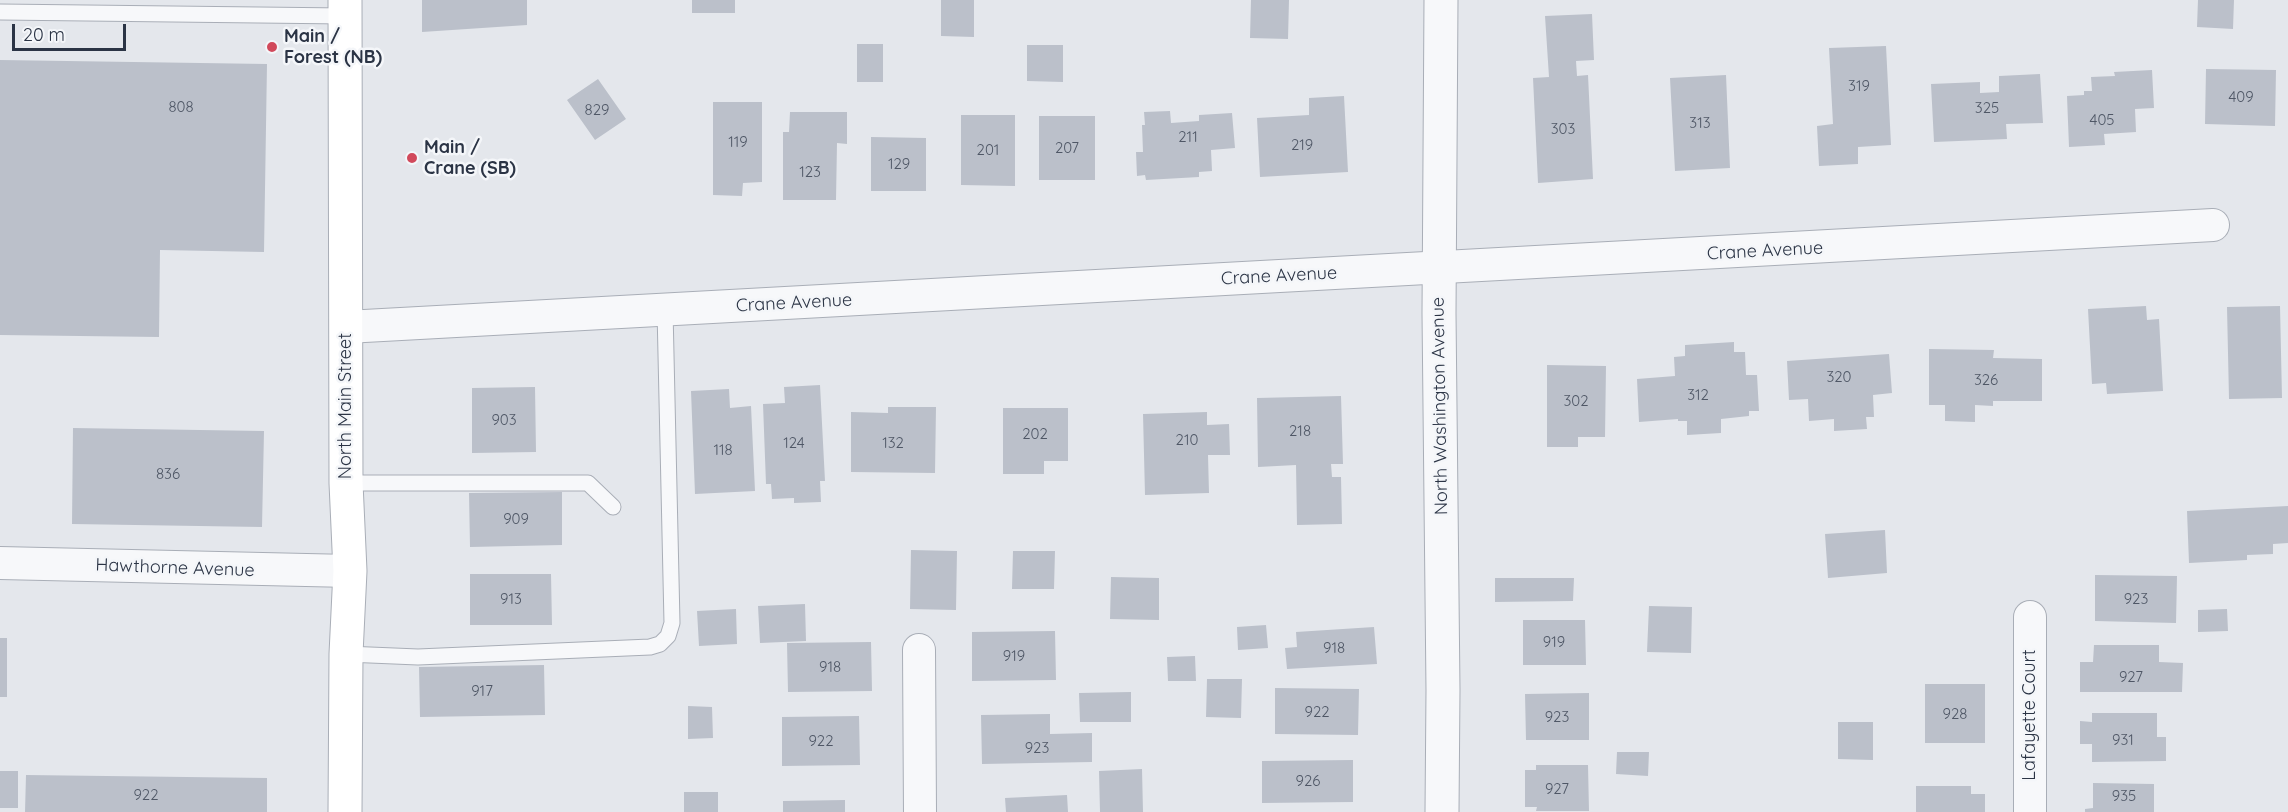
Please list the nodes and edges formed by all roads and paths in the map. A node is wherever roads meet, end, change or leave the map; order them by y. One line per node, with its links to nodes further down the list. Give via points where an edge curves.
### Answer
1 (1441, 0): 5 (street, North Washington Avenue)
2 (345, 8): 3 (lane); 7 (main road, North Main Street)
3 (0, 12)
4 (2213, 225): 5 (street, Crane Avenue)
5 (1439, 268): 6 (street, Crane Avenue); 17 (street, North Washington Avenue)
6 (665, 310): 7 (street, Crane Avenue); 14 (lane, via 672,623 668,636 660,644 650,646 418,657)
7 (346, 327): 8 (main road, North Main Street)
8 (346, 483): 9 (lane, via 588,483); 11 (main road, North Main Street)
9 (613, 507)
10 (0, 563): 11 (street, Hawthorne Avenue)
11 (351, 571): 14 (main road, North Main Street)
12 (2030, 617): 18 (street, Lafayette Court)
13 (919, 650): 16 (street)
14 (346, 654): 15 (main road, North Main Street)
15 (345, 812)
16 (920, 812)
17 (1442, 812)
18 (2030, 812)

